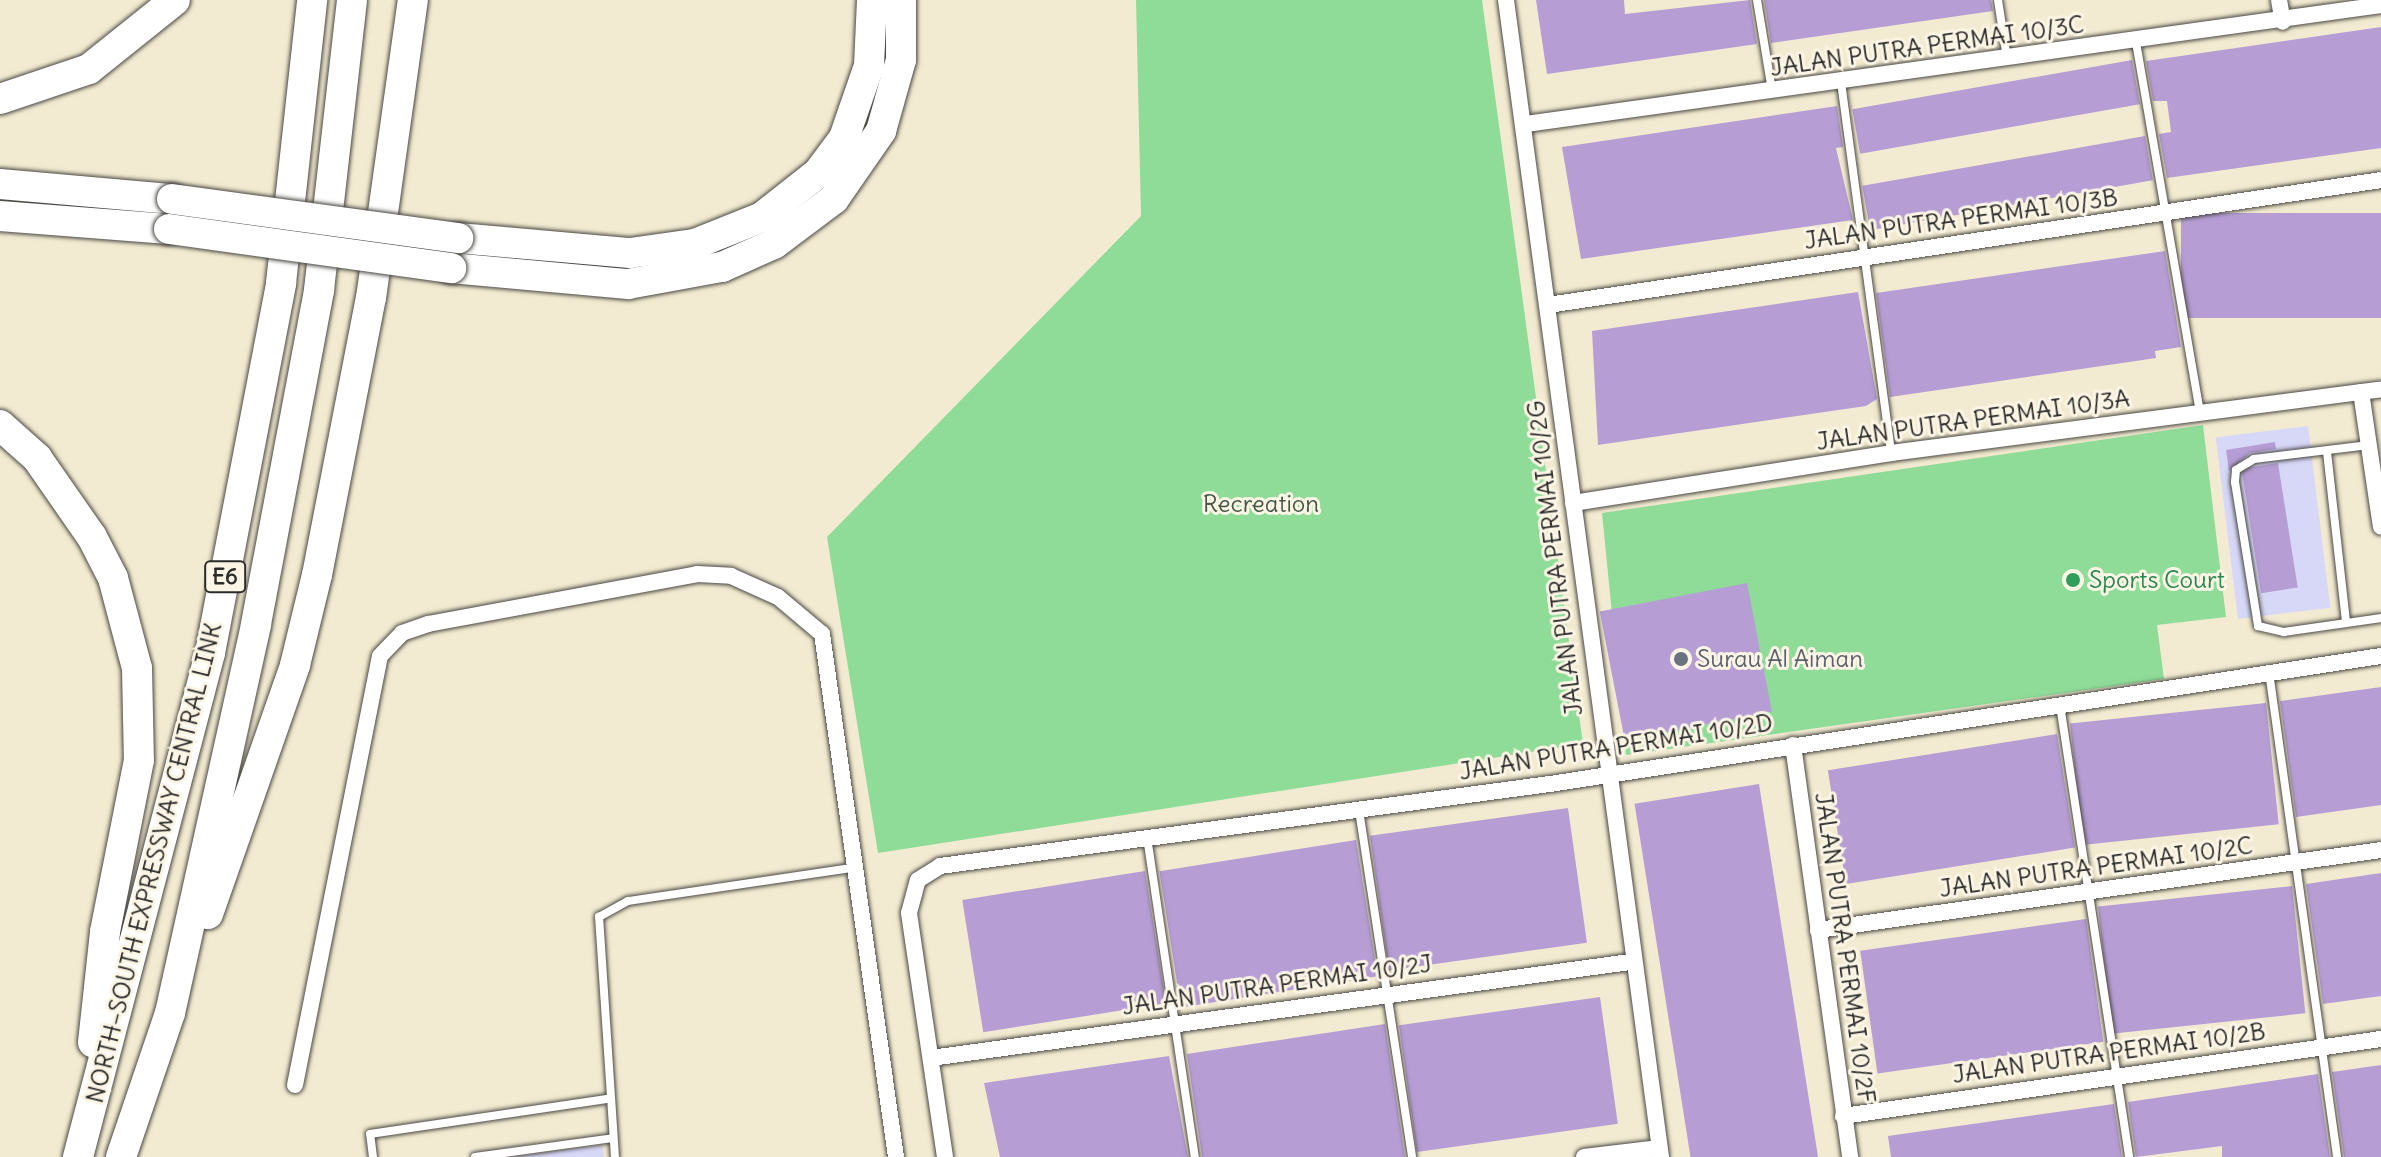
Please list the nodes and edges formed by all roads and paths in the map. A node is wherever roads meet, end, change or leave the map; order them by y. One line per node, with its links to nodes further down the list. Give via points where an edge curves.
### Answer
1 (175, 0): 17 (highway, via 89,69)
2 (312, 0): 60 (highway, NORTH–SOUTH EXPRESSWAY CENTRAL LINK / E6, via 281,283 210,653)
3 (352, 0): 50 (highway, NORTH–SOUTH EXPRESSWAY CENTRAL LINK / E6, via 319,290 256,624)
4 (413, 0): 50 (highway, via 371,298 317,575 251,802)
5 (872, 0): 20 (highway, bridge, via 869,66 844,138 818,173 762,217 695,244 630,253)
6 (901, 0): 22 (highway, bridge, via 901,60 881,131 834,199 774,244 722,267 628,284 451,268 169,229)
7 (1506, 0): 18 (street, JALAN PUTRA PERMAI 10/2G)
8 (1757, 0): 16 (lane)
9 (1998, 0): 14 (lane)
10 (2279, 0): 12 (street)
11 (2381, 5): 12 (street, JALAN PUTRA PERMAI 10/3C)
12 (2283, 22): 13 (street, JALAN PUTRA PERMAI 10/3C)
13 (2136, 42): 14 (street, JALAN PUTRA PERMAI 10/3C); 21 (lane)
14 (2007, 59): 15 (street, JALAN PUTRA PERMAI 10/3C)
15 (1841, 82): 16 (street, JALAN PUTRA PERMAI 10/3C); 23 (lane)
16 (1772, 91): 18 (street, JALAN PUTRA PERMAI 10/3C)
17 (0, 99)
18 (1526, 124): 24 (street, JALAN PUTRA PERMAI 10/2G)
19 (2381, 180): 21 (street, JALAN PUTRA PERMAI 10/3B)
20 (0, 184)
21 (2165, 213): 23 (street, JALAN PUTRA PERMAI 10/3B); 27 (lane)
22 (0, 216)
23 (1866, 257): 24 (street, JALAN PUTRA PERMAI 10/3B); 31 (lane)
24 (1548, 305): 32 (street, JALAN PUTRA PERMAI 10/2G)
25 (2381, 389): 26 (street, JALAN PUTRA PERMAI 10/3A)
26 (2361, 392): 27 (street, JALAN PUTRA PERMAI 10/3A); 29 (street)
27 (2200, 414): 31 (street, JALAN PUTRA PERMAI 10/3A)
28 (0, 425): 60 (highway, via 37,458 92,537 113,578 137,668 139,760 105,932)
29 (2369, 445): 30 (lane); 33 (street)
30 (2327, 452): 35 (lane); 35 (lane, via 2254,459 2236,470 2235,482 2258,626 2284,632)
31 (1891, 453): 32 (street, JALAN PUTRA PERMAI 10/3A)
32 (1573, 503): 40 (street, JALAN PUTRA PERMAI 10/2G)
33 (2381, 520)
34 (2381, 618): 35 (lane)
35 (2346, 622)
36 (2381, 656): 37 (street, JALAN PUTRA PERMAI 10/2D)
37 (2269, 672): 38 (street, JALAN PUTRA PERMAI 10/2D); 44 (lane)
38 (2060, 704): 39 (street, JALAN PUTRA PERMAI 10/2D); 46 (lane)
39 (1793, 745): 40 (street, JALAN PUTRA PERMAI 10/2D); 47 (street, JALAN PUTRA PERMAI 10/2F)
40 (1604, 770): 41 (street, JALAN PUTRA PERMAI 10/2D); 48 (street, JALAN PUTRA PERMAI 10/2G)
41 (1359, 808): 42 (street, JALAN PUTRA PERMAI 10/2D); 49 (lane)
42 (1147, 836): 51 (lane); 54 (street, JALAN PUTRA PERMAI 10/2D, via 940,866 911,894 912,936)
43 (2381, 850): 44 (street, JALAN PUTRA PERMAI 10/2C)
44 (2295, 863): 46 (street, JALAN PUTRA PERMAI 10/2C); 53 (lane)
45 (858, 867): 56 (street, via 822,634 757,584 697,574 402,633 380,656); 57 (lane, via 628,901 599,917); 66 (street)
46 (2091, 893): 47 (street, JALAN PUTRA PERMAI 10/2C); 55 (lane)
47 (1818, 930): 58 (street, JALAN PUTRA PERMAI 10/2F)
48 (1630, 962): 49 (street, JALAN PUTRA PERMAI 10/2J); 61 (street, JALAN PUTRA PERMAI 10/2G)
49 (1385, 992): 51 (street, JALAN PUTRA PERMAI 10/2J); 69 (lane)
50 (170, 1013): 62 (highway, NORTH–SOUTH EXPRESSWAY CENTRAL LINK / E6)
51 (1176, 1023): 54 (street, JALAN PUTRA PERMAI 10/2J); 68 (lane)
52 (2381, 1039): 53 (street, JALAN PUTRA PERMAI 10/2B)
53 (2320, 1047): 55 (street, JALAN PUTRA PERMAI 10/2B); 73 (lane)
54 (931, 1058): 67 (street, JALAN PUTRA PERMAI 10/2D)
55 (2116, 1076): 58 (street, JALAN PUTRA PERMAI 10/2B); 72 (lane)
56 (295, 1085)
57 (608, 1099): 59 (lane); 63 (lane, via 370,1134)
58 (1843, 1116): 71 (street, JALAN PUTRA PERMAI 10/2F)
59 (613, 1138): 64 (lane); 65 (lane)
60 (80, 1150)
61 (1660, 1152): 70 (street)
62 (121, 1157)
63 (373, 1157)
64 (475, 1157)
65 (615, 1157)
66 (896, 1157)
67 (945, 1157)
68 (1195, 1157)
69 (1412, 1157)
70 (1584, 1157)
71 (1850, 1157)
72 (2129, 1157)
73 (2337, 1157)

